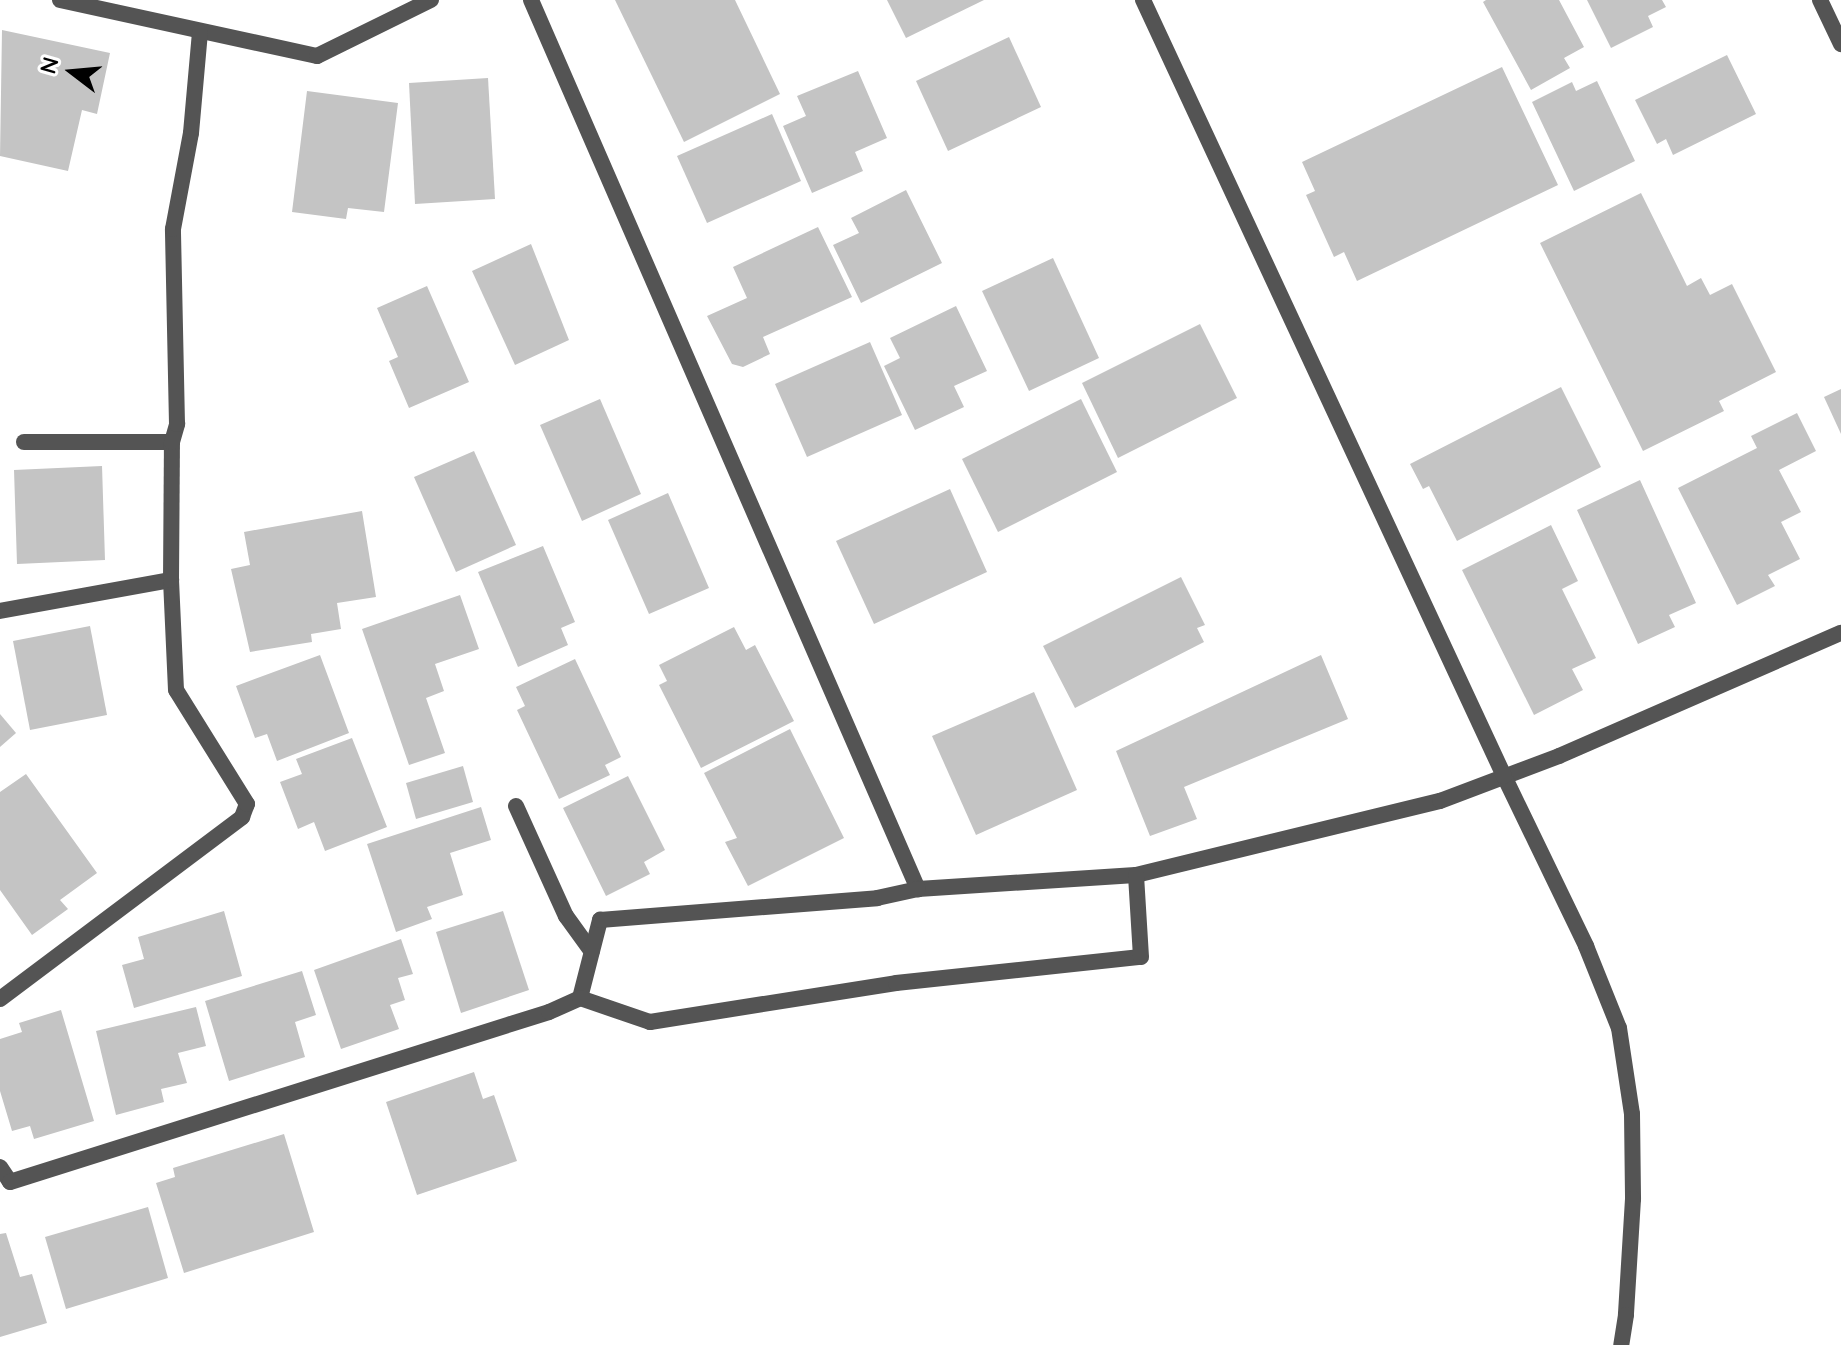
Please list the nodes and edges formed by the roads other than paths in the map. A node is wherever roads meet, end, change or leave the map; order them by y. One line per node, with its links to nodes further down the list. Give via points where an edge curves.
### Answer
1 (60, 0): 6 (street)
2 (431, 0): 6 (street, via 317,56)
3 (531, 0): 16 (street)
4 (1143, 0): 13 (street)
5 (1820, 0): 7 (street)
6 (200, 32): 9 (street, via 191,133 173,229 177,424)
7 (1841, 44)
8 (24, 442): 9 (street)
9 (172, 442): 10 (street)
10 (171, 580): 11 (street); 19 (street, via 176,690 242,792 247,804 242,817)
11 (0, 611)
12 (1841, 633): 13 (street)
13 (1504, 776): 15 (street, via 1440,801); 21 (street, via 1586,946 1619,1028 1632,1114 1633,1199)
14 (516, 806): 17 (street, via 560,906)
15 (1136, 875): 16 (street); 18 (street, via 1141,957 896,983 650,1022)
16 (918, 889): 17 (street, via 877,898 600,920)
17 (592, 952): 18 (street)
18 (580, 998): 20 (street, via 10,1182)
19 (0, 999)
20 (0, 1167)
21 (1621, 1345)

